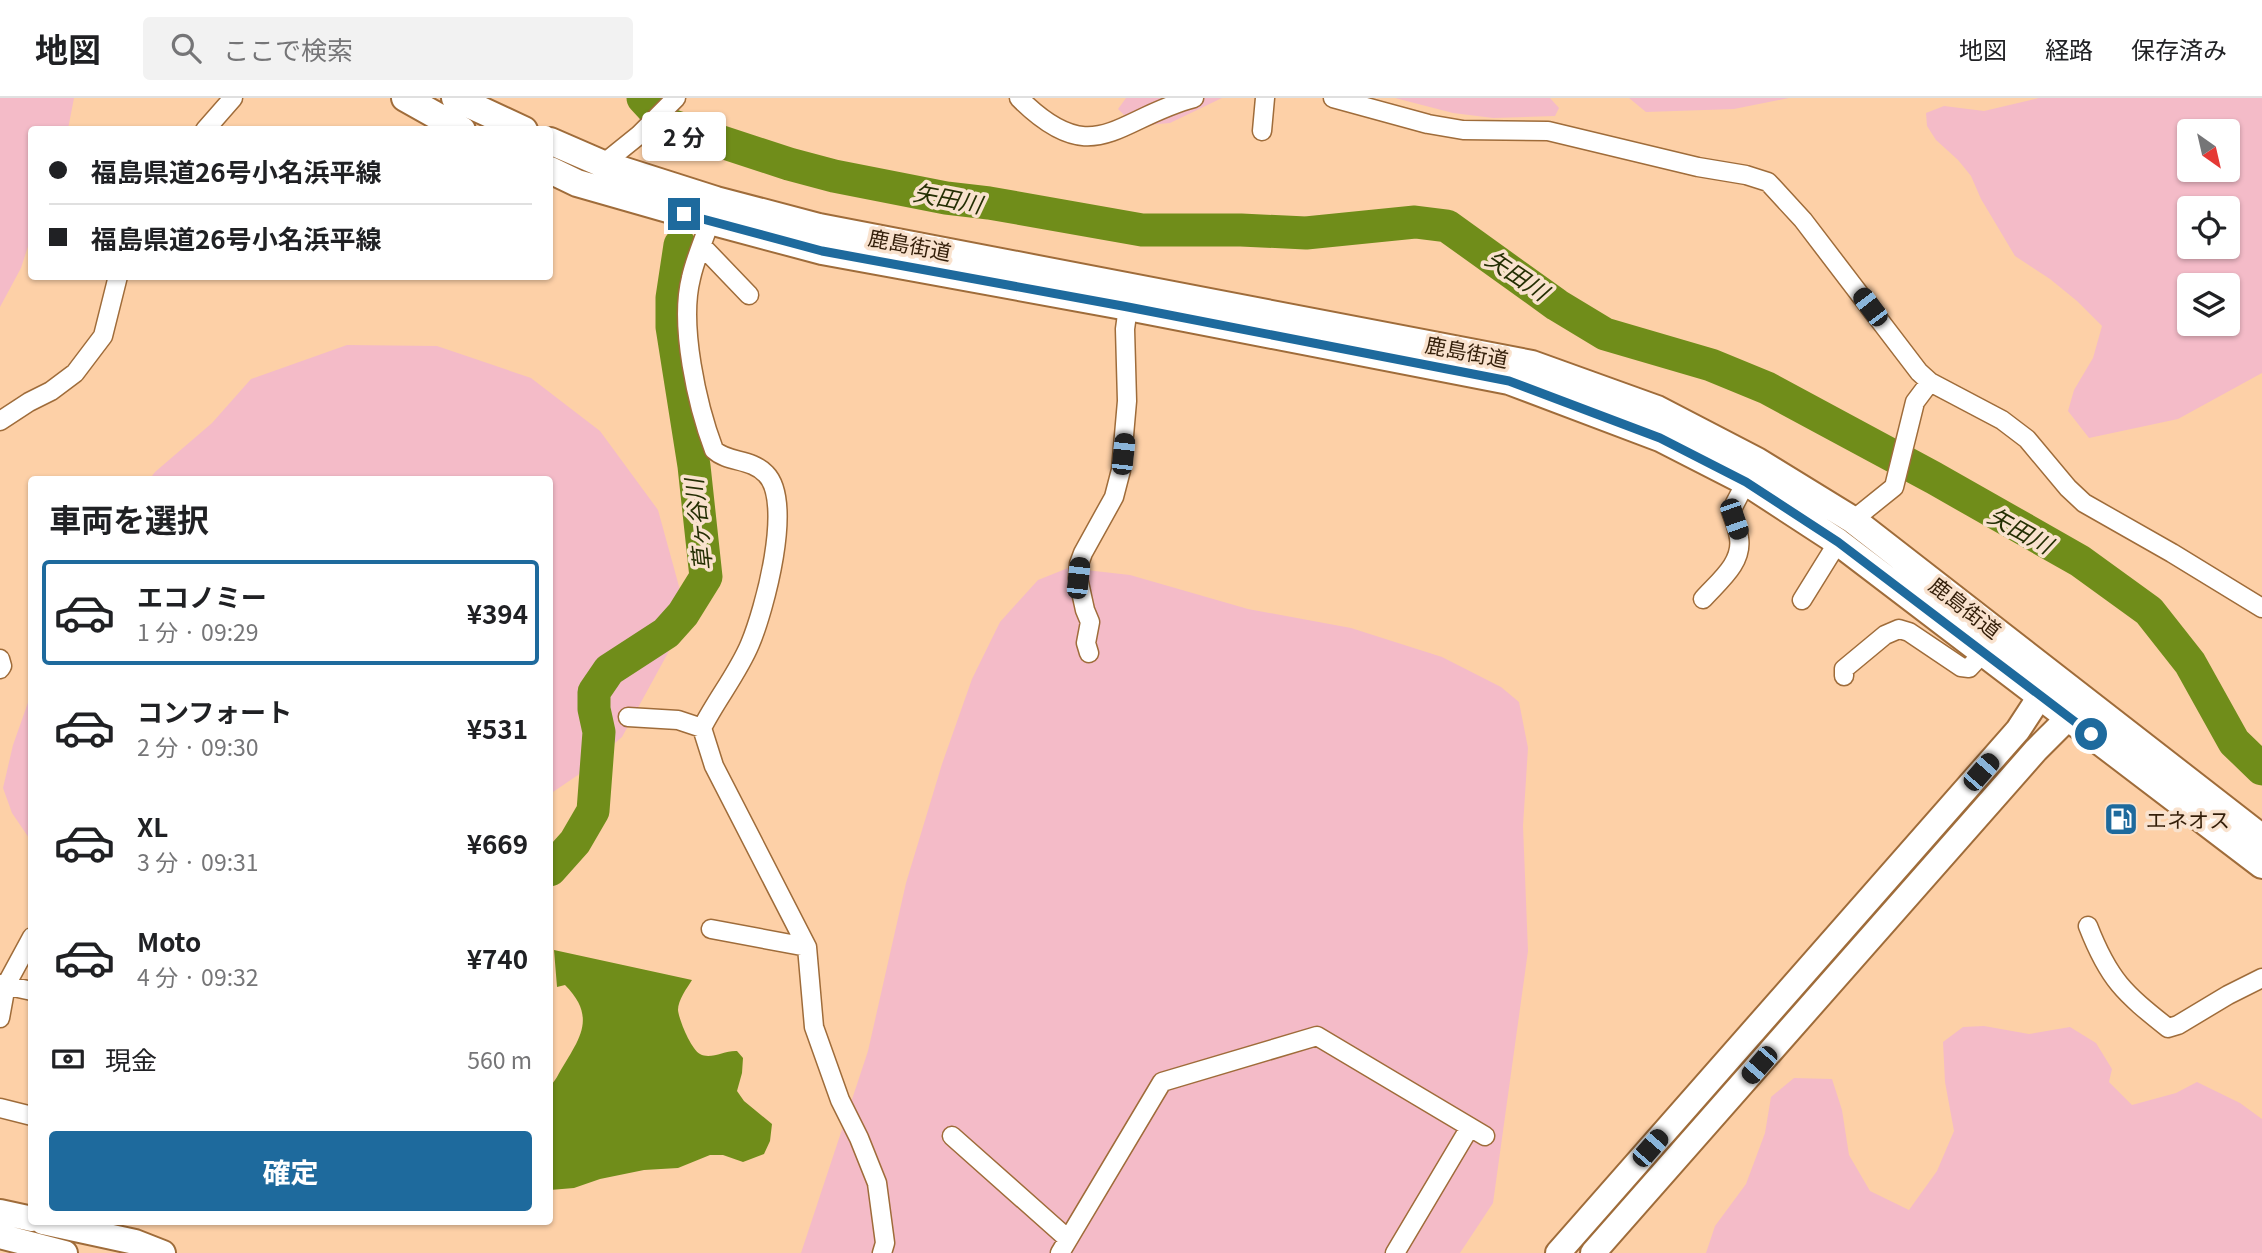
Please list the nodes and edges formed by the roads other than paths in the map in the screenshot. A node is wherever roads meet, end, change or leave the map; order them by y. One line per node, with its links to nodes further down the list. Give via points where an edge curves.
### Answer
1 (233, 98): 9 (street)
2 (405, 98): 10 (main road)
3 (454, 98): 11 (main road)
4 (1019, 98): 5 (street, via 1044,121 1065,132 1091,137)
5 (1194, 98)
6 (1265, 98): 12 (street)
7 (1333, 98): 20 (street, via 1463,130 1548,131 1768,182)
8 (673, 101): 14 (street)
9 (208, 126)
10 (455, 126)
11 (515, 126)
12 (1262, 131)
13 (553, 142): 14 (main road, 鹿島街道)
14 (603, 164): 23 (main road, 鹿島街道, via 819,227 1532,364 1657,409 1757,461)
15 (553, 171): 16 (main road)
16 (706, 234): 18 (street); 19 (main road); 36 (street, via 691,277 687,319 709,439 721,456 766,473 774,484 778,523 773,568 750,645)
17 (117, 280): 21 (street, via 103,336 75,373)
18 (748, 295)
19 (1128, 307): 22 (main road, via 1509,381 1660,438); 29 (street, via 1121,470 1114,497 1079,564 1078,578 1090,622)
20 (1930, 382): 23 (street, via 1915,402 1894,487); 27 (street, via 2027,439 2084,503)
21 (0, 421)
22 (1746, 482): 24 (main road); 25 (street, via 1731,511 1739,535 1739,556)
23 (1853, 520): 33 (main road, 鹿島街道)
24 (1838, 542): 26 (street); 28 (main road)
25 (1703, 598)
26 (1802, 600)
27 (2262, 608)
28 (1984, 652): 32 (street, via 1969,668 1961,667 1899,629 1844,669); 33 (main road)
29 (1089, 653)
30 (0, 659): 31 (street)
31 (0, 669)
32 (1844, 676)
33 (2046, 685): 34 (main road); 63 (street, via 2018,730)
34 (2078, 709): 37 (main road); 38 (main road); 64 (street, via 2036,750)
35 (628, 717): 36 (street, via 678,720)
36 (702, 728): 42 (street, via 713,766)
37 (2262, 838)
38 (2262, 865)
39 (2088, 926): 47 (street, via 2107,970)
40 (711, 929): 42 (street)
41 (28, 944): 44 (street)
42 (807, 947): 61 (street, via 814,1027 877,1183 885,1243)
43 (2262, 978): 46 (street)
44 (3, 985): 45 (street); 48 (street)
45 (28, 990)
46 (2211, 1006): 47 (street, via 2168,1028); 50 (street)
47 (2146, 1010): 49 (street)
48 (0, 1018)
49 (2160, 1029)
50 (2193, 1029)
51 (0, 1108): 52 (street)
52 (28, 1115)
53 (952, 1136): 58 (street)
54 (0, 1212): 55 (street)
55 (28, 1218)
56 (57, 1225): 60 (street)
57 (0, 1236): 59 (street)
58 (1064, 1246): 62 (street, via 1162,1082 1317,1036 1478,1132)
59 (65, 1253)
60 (163, 1253)
61 (882, 1253)
62 (1395, 1253)
63 (1558, 1253)
64 (1592, 1253)

